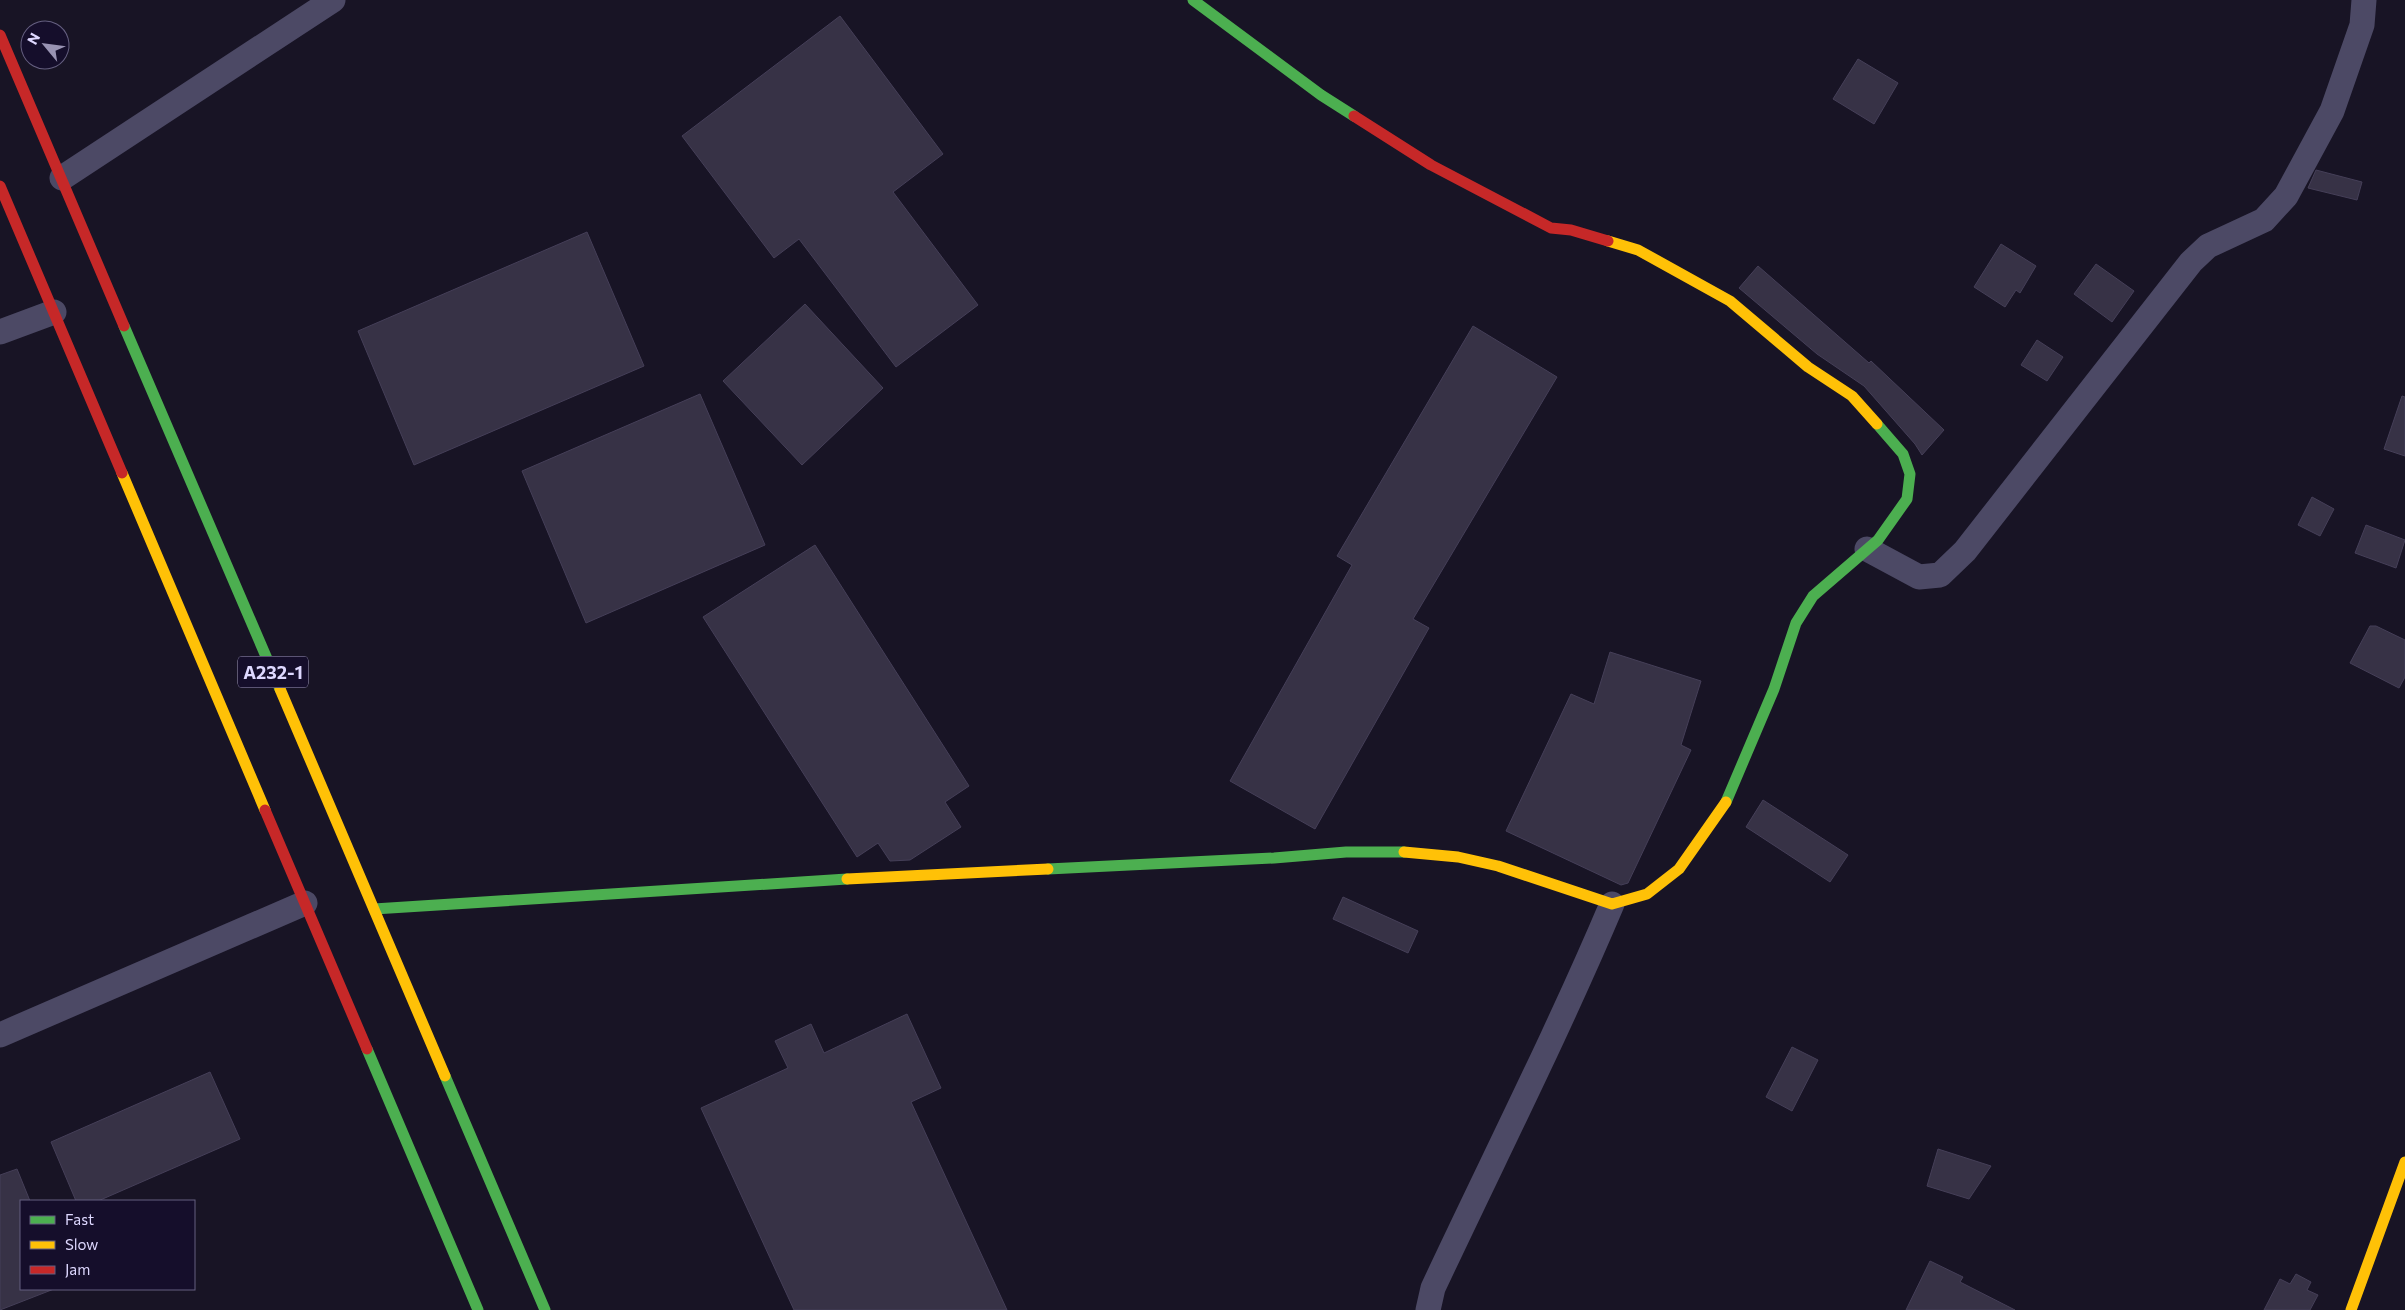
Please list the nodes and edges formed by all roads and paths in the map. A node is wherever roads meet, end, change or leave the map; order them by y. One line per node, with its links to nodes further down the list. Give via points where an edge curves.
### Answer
1 (333, 0): 5 (street)
2 (1193, 0): 9 (main road, via 1321,95 1431,165 1551,228 1571,230 1638,250 1679,271 1730,301 1808,367 1852,396 1903,454 1910,474 1907,499 1878,540)
3 (2364, 0): 9 (street, via 2362,25 2332,111 2286,196 2264,220 2208,246 2191,262 1965,551 1940,575 1918,577)
4 (0, 35): 5 (main road, A232-1)
5 (62, 178): 12 (main road, A232-1)
6 (0, 186): 7 (main road, A232-1)
7 (54, 312): 8 (street); 10 (main road, A232-1)
8 (0, 332)
9 (1867, 549): 11 (main road, via 1814,596 1796,623 1774,688 1725,803 1680,869 1646,894)
10 (305, 903): 13 (street); 15 (main road, A232-1)
11 (1612, 904): 12 (main road, via 1498,866 1458,857 1396,851 747,884); 17 (street, via 1553,1039 1511,1120 1433,1288)
12 (374, 909): 16 (main road, A232-1)
13 (0, 1035)
14 (2405, 1162): 18 (main road)
15 (478, 1310)
16 (545, 1310)
17 (1428, 1310)
18 (2351, 1310)

